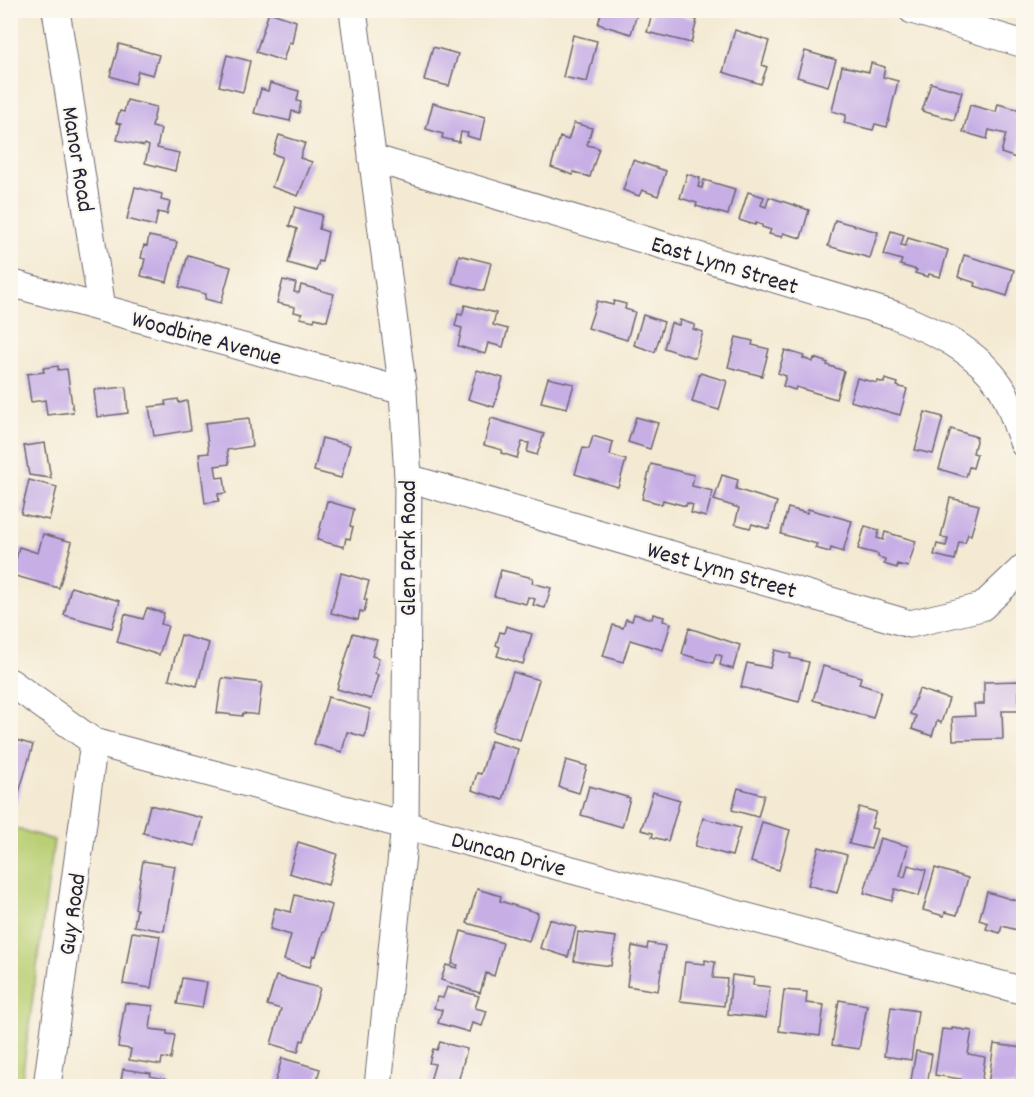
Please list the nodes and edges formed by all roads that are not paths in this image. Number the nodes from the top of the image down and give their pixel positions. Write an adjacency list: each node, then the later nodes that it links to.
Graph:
1 (56, 10): 7 (street, Manor Road)
2 (353, 10): 5 (street, Glen Park Road)
3 (912, 10): 4 (street)
4 (1023, 44)
5 (372, 158): 8 (street, Glen Park Road); 9 (street, East Lynn Street)
6 (10, 283): 7 (street, Woodbine Avenue)
7 (102, 308): 8 (street, Woodbine Avenue)
8 (403, 391): 10 (street, Glen Park Road)
9 (1023, 444)
10 (408, 478): 11 (street, West Lynn Street); 14 (street, Glen Park Road)
11 (1023, 567)
12 (10, 682): 13 (street, Duncan Drive)
13 (94, 742): 14 (street, Duncan Drive); 16 (street, Guy Road)
14 (405, 825): 15 (street, Duncan Drive); 17 (street, Glen Park Road)
15 (1023, 991)
16 (47, 1086)
17 (378, 1086)

